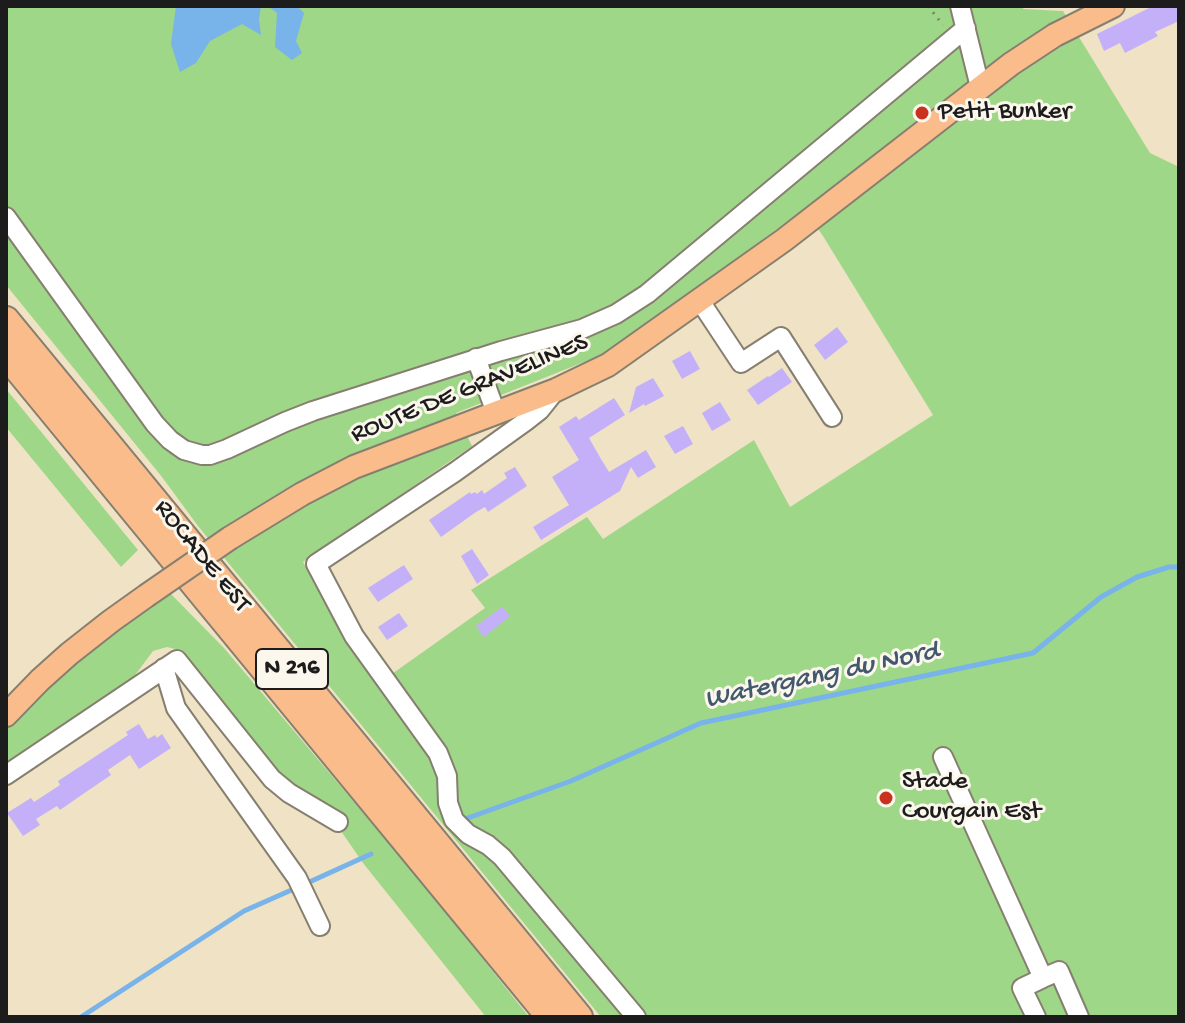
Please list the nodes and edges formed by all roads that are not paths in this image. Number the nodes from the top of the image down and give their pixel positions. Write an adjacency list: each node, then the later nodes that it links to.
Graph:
1 (960, 6): 3 (street)
2 (1113, 6): 4 (main road, ROUTE DE GRAVELINES)
3 (960, 33): 4 (street); 9 (street)
4 (980, 87): 6 (main road, ROUTE DE GRAVELINES)
5 (6, 217): 9 (street)
6 (700, 301): 10 (main road, ROUTE DE GRAVELINES); 12 (street)
7 (6, 320): 21 (highway, ROCADE EST / N 216)
8 (6, 355): 20 (highway, ROCADE EST / N 216)
9 (476, 358): 11 (street)
10 (556, 390): 11 (main road, ROUTE DE GRAVELINES); 22 (street)
11 (496, 413): 14 (main road, ROUTE DE GRAVELINES, bridge)
12 (832, 417)
13 (164, 668): 16 (street); 17 (street); 18 (street)
14 (6, 715)
15 (943, 757): 19 (street)
16 (6, 775)
17 (338, 822)
18 (320, 926)
19 (1043, 978): 23 (street); 24 (street)
20 (550, 1017)
21 (579, 1017)
22 (636, 1017)
23 (1036, 1017)
24 (1079, 1017)

